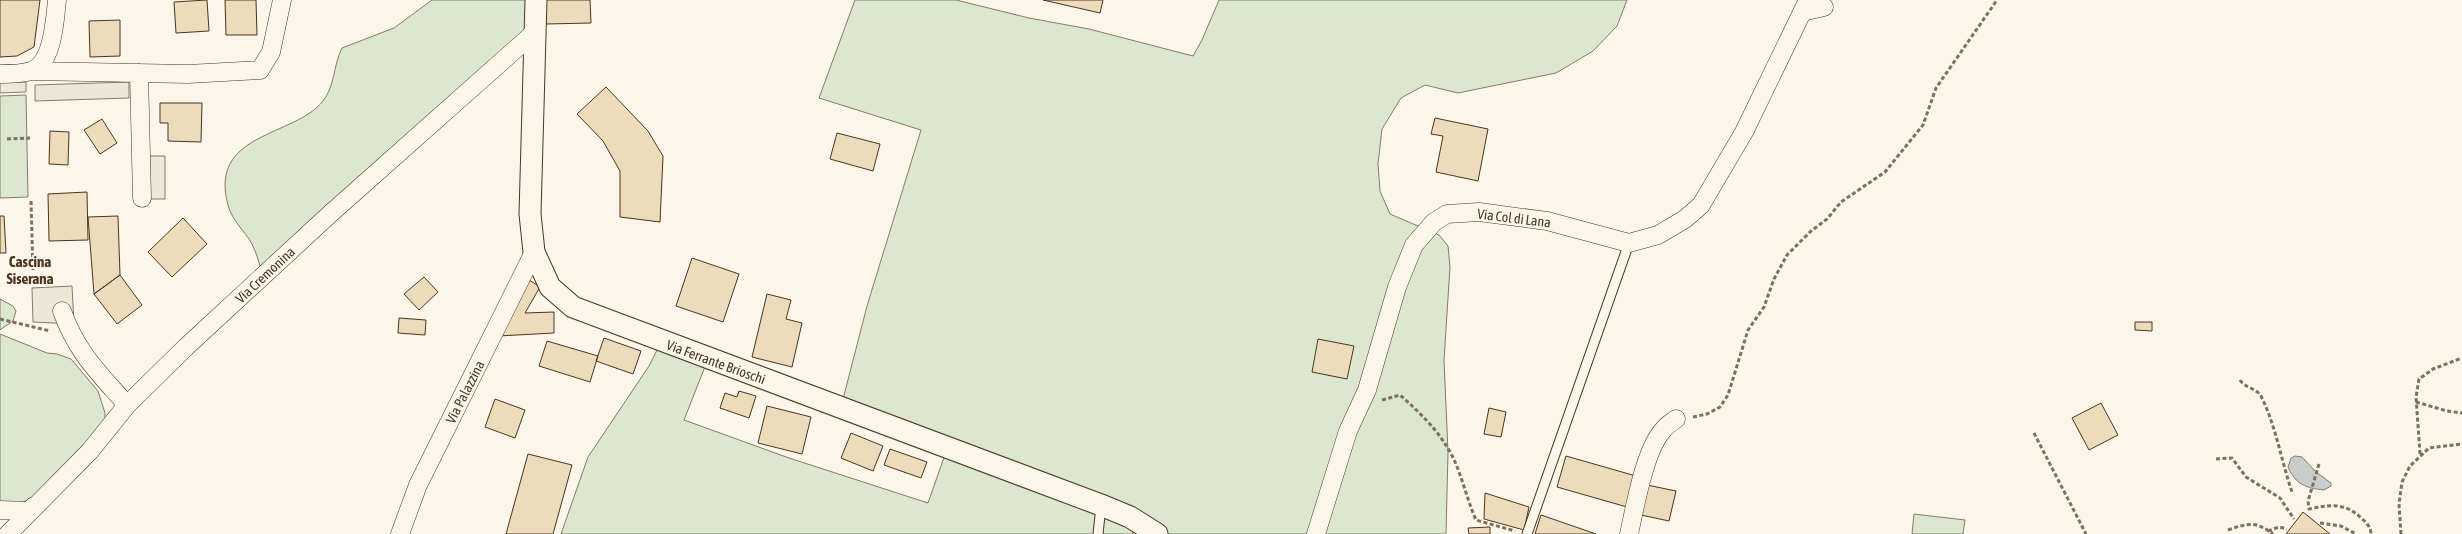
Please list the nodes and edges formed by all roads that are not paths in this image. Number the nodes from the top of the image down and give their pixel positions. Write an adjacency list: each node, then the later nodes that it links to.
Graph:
1 (57, 0): 6 (street)
2 (282, 0): 7 (street)
3 (536, 0): 5 (street, Via Ferrante Brioschi)
4 (1811, 6): 10 (street)
5 (536, 30): 11 (street, Via Ferrante Brioschi); 13 (street, Via Cremonina)
6 (33, 71): 7 (street); 8 (street)
7 (139, 73): 9 (street)
8 (0, 74)
9 (142, 198)
10 (1629, 243): 22 (street, Via Col di Lana); 23 (lane)
11 (534, 252): 15 (street, Via Ferrante Brioschi); 19 (street, Via Palazzina)
12 (62, 311): 13 (street)
13 (127, 404): 16 (street, Via Cremonina)
14 (1676, 420): 24 (street)
15 (1101, 505): 20 (lane); 21 (street, Via Ferrante Brioschi)
16 (34, 506): 17 (street); 18 (street, Via Cremonina)
17 (0, 510)
18 (8, 534)
19 (400, 534)
20 (1098, 534)
21 (1157, 534)
22 (1316, 534)
23 (1527, 534)
24 (1629, 534)

